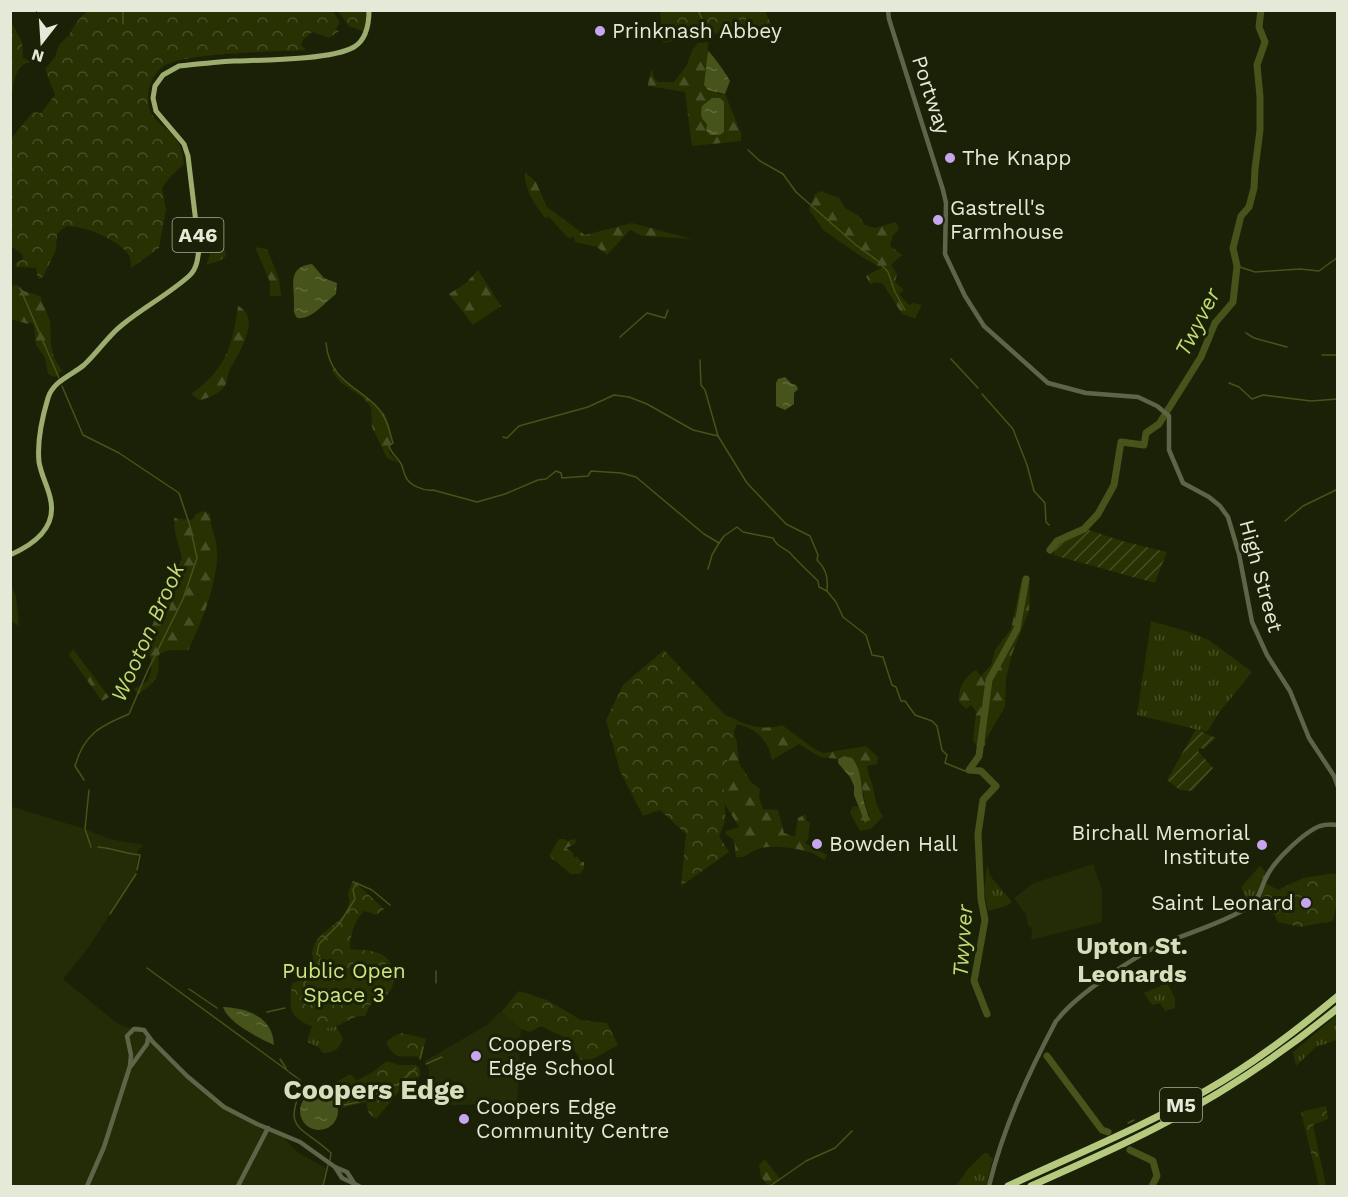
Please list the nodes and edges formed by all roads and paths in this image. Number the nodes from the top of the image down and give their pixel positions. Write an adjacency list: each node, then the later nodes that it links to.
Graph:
1 (369, 10): 4 (main road, A46)
2 (888, 10): 3 (street, Portway)
3 (1167, 414): 5 (street, High Street)
4 (10, 555)
5 (1338, 788)
6 (1338, 825): 18 (street)
7 (1338, 996): 19 (highway, M5)
8 (1338, 1008): 20 (highway, M5)
9 (148, 1036): 10 (street); 11 (street); 12 (street)
10 (129, 1047): 11 (street); 13 (street)
11 (144, 1048): 12 (street); 13 (street)
12 (159, 1049): 14 (street)
13 (128, 1071): 15 (street)
14 (268, 1128): 16 (street); 17 (street)
15 (87, 1186)
16 (238, 1186)
17 (359, 1186)
18 (989, 1186)
19 (1008, 1186)
20 (1031, 1186)

